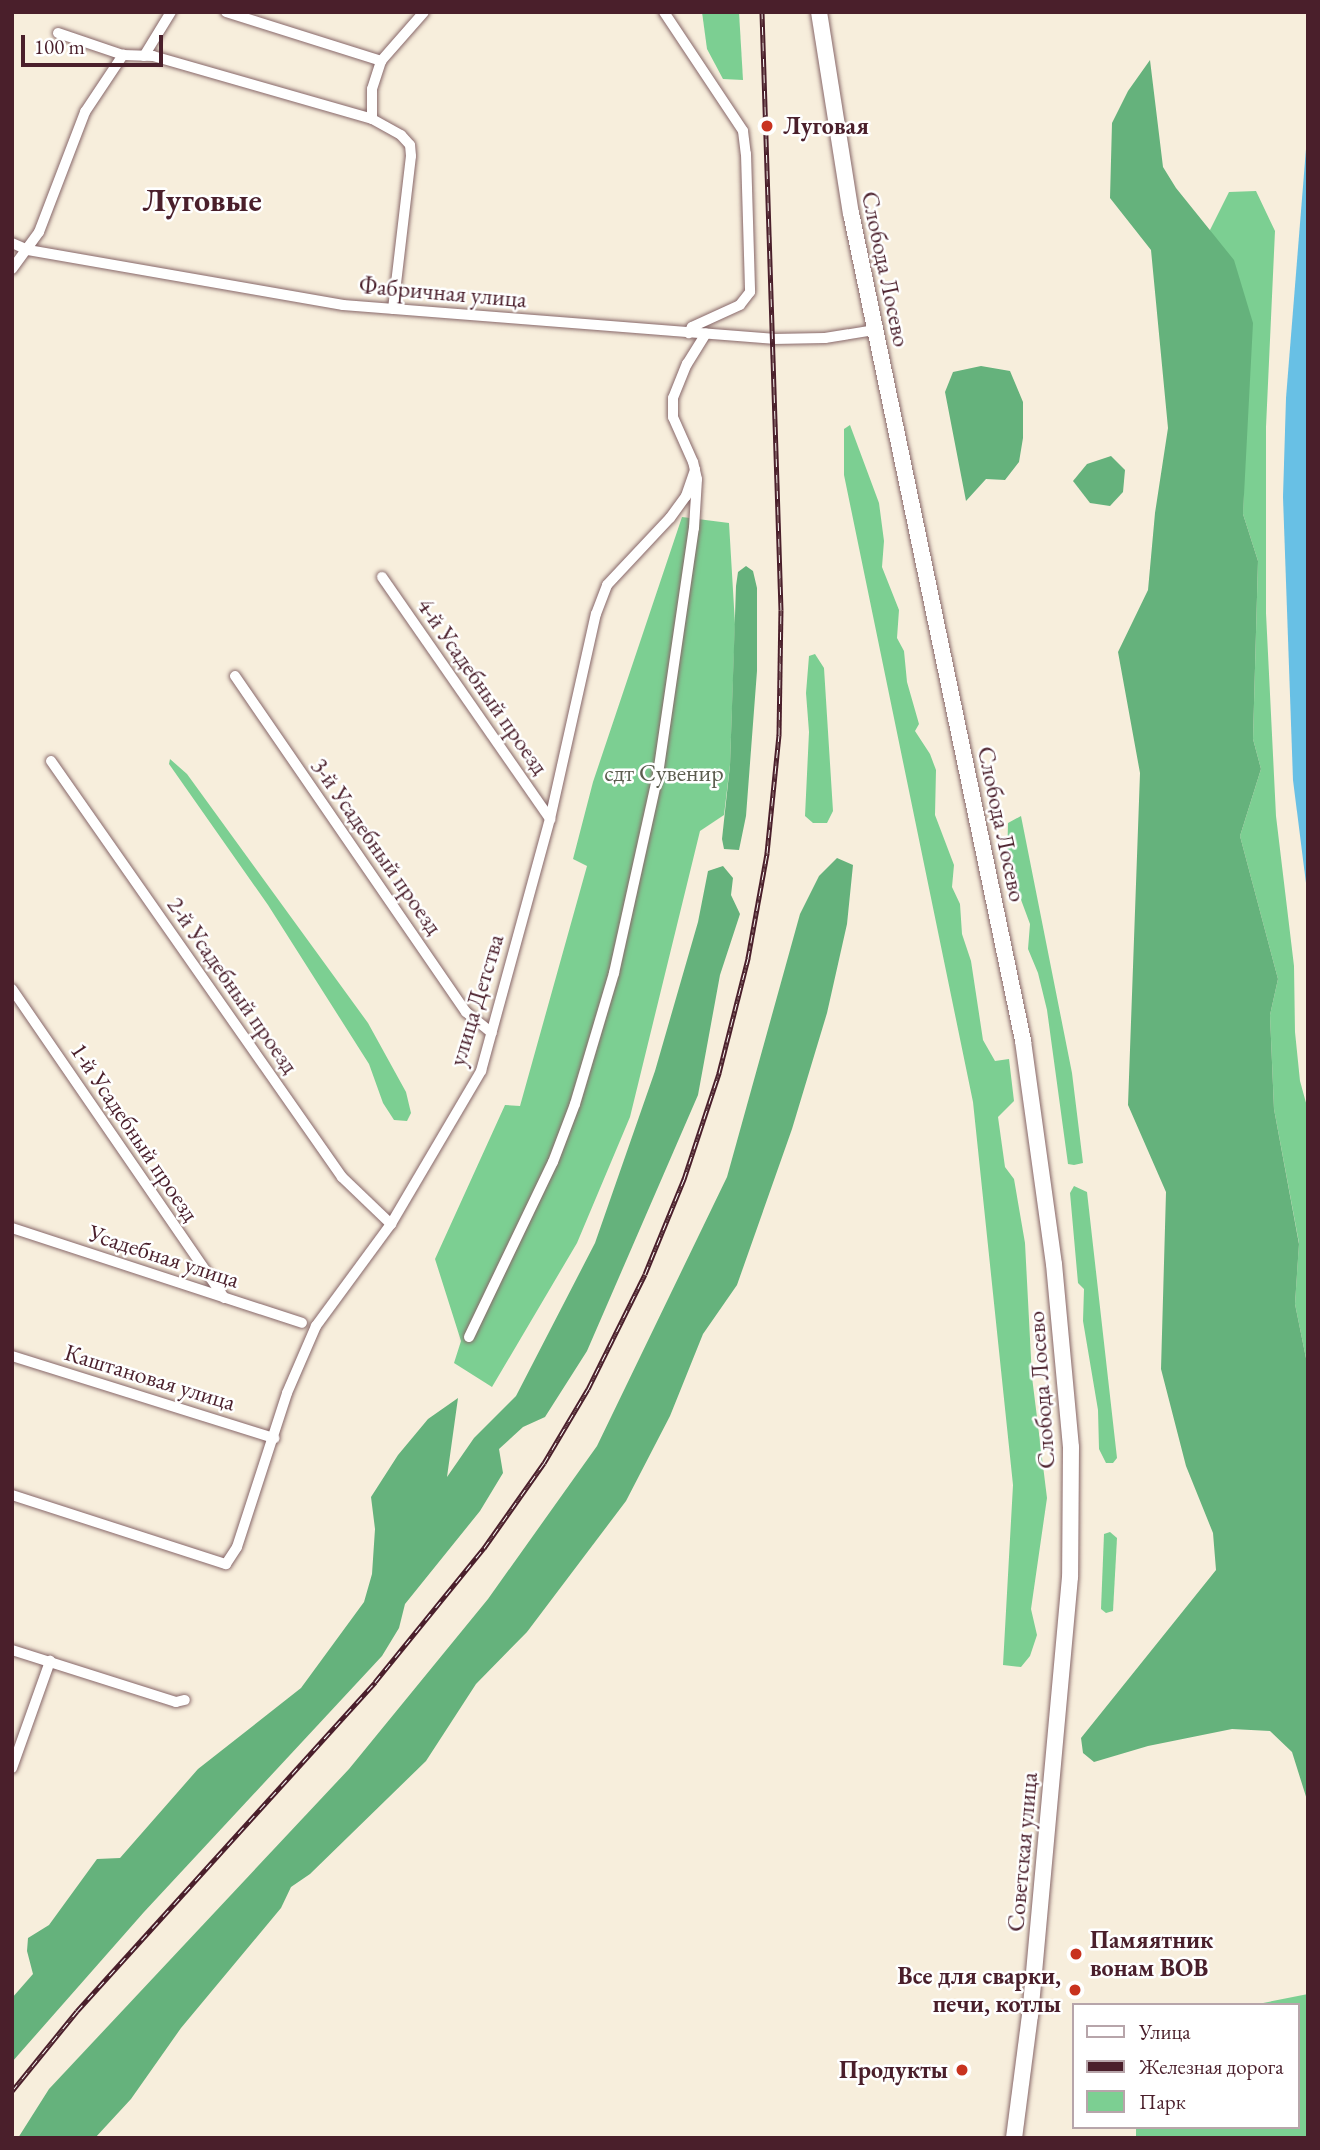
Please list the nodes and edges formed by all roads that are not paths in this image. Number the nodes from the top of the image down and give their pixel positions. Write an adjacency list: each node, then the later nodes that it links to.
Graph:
1 (171, 12): 8 (street)
2 (226, 12): 9 (street)
3 (424, 12): 9 (street)
4 (664, 12): 16 (street)
5 (819, 12): 15 (main road, Слобода Лосево)
6 (58, 33): 7 (street)
7 (123, 55): 8 (street); 12 (street)
8 (144, 55): 10 (street)
9 (381, 61): 10 (street)
10 (372, 119): 14 (street)
11 (12, 243): 12 (street, Фабричная улица)
12 (28, 250): 13 (street); 14 (street, Фабричная улица)
13 (12, 269)
14 (393, 309): 16 (street, Фабричная улица)
15 (875, 331): 17 (street, Фабричная улица); 34 (main road, Слобода Лосево)
16 (689, 333): 17 (street, Фабричная улица)
17 (706, 333): 18 (street)
18 (695, 470): 22 (street, улица Детства); 29 (street)
19 (382, 577): 22 (street, 4-й Усадебный проезд)
20 (235, 676): 24 (street, 3-й Усадебный проезд)
21 (51, 761): 25 (street, 2-й Усадебный проезд)
22 (550, 818): 24 (street, улица Детства)
23 (12, 989): 27 (street, 1-й Усадебный проезд)
24 (492, 1033): 25 (street, улица Детства)
25 (391, 1224): 31 (street, улица Детства)
26 (12, 1228): 27 (street, Усадебная улица)
27 (224, 1298): 28 (street, Усадебная улица)
28 (302, 1323)
29 (469, 1337)
30 (12, 1356): 31 (street, Каштановая улица)
31 (274, 1438): 32 (street, улица Детства)
32 (12, 1495)
33 (12, 1650): 35 (street)
34 (1063, 1653): 38 (main road, Советская улица)
35 (50, 1661): 36 (street); 37 (street)
36 (185, 1700)
37 (12, 1768)
38 (1014, 2138)

